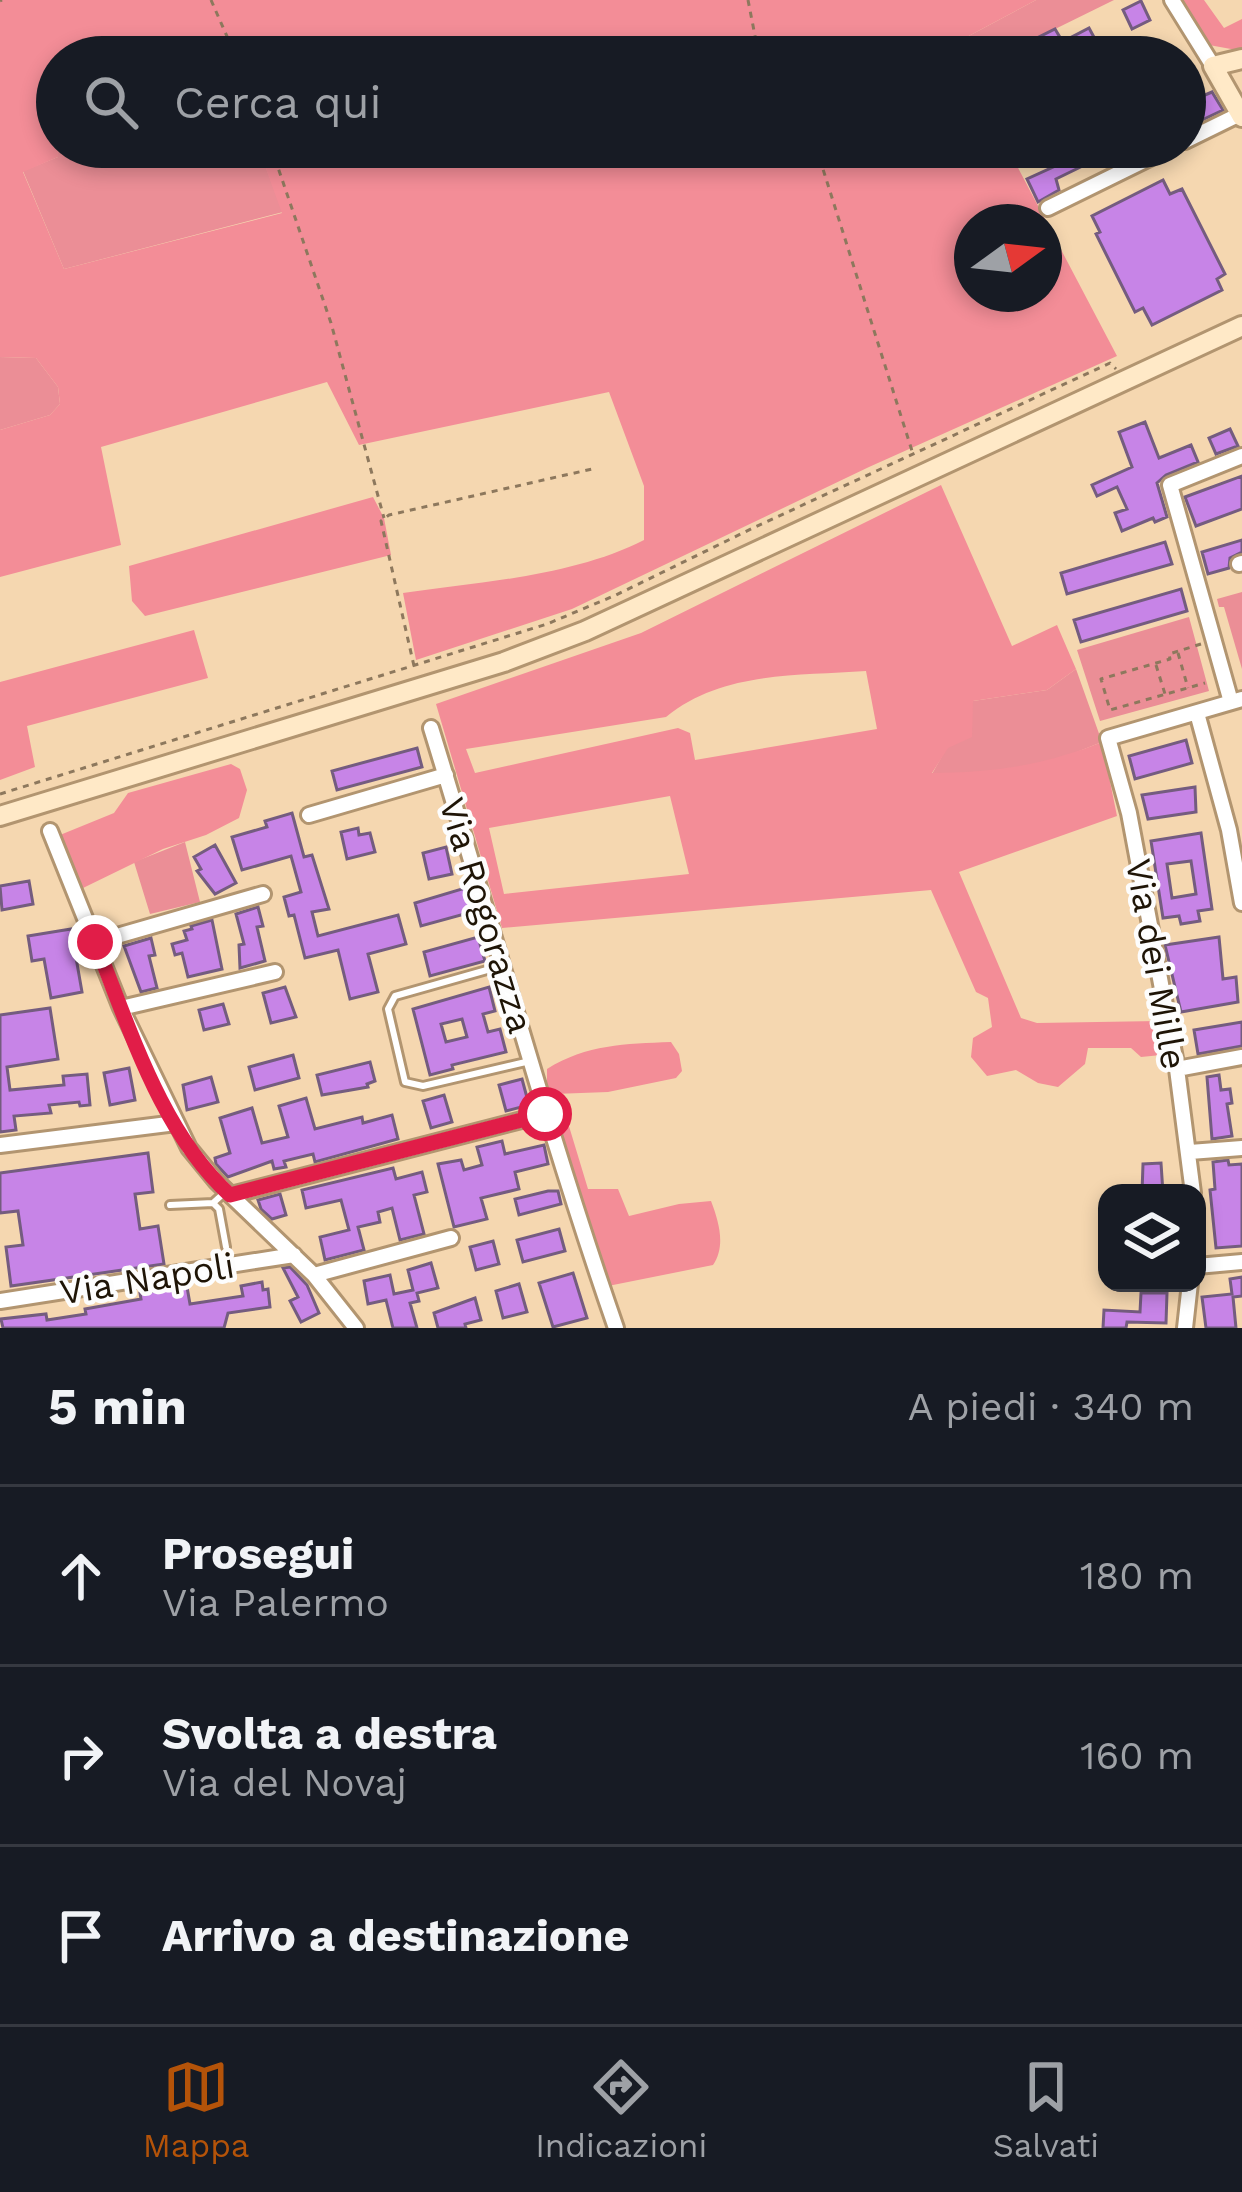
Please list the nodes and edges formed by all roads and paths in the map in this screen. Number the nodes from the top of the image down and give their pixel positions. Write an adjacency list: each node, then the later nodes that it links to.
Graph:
1 (212, 0): 4 (path)
2 (748, 0): 5 (path)
3 (1172, 0): 6 (street)
4 (227, 36)
5 (756, 36)
6 (1194, 36)
7 (1206, 55): 9 (street)
8 (1242, 59): 9 (street)
9 (1213, 66): 10 (street)
10 (1235, 86): 11 (street)
11 (1241, 115): 12 (street)
12 (1206, 131)
13 (278, 168): 22 (path)
14 (823, 168): 19 (path)
15 (1129, 168): 16 (street)
16 (1056, 204)
17 (1240, 326): 18 (street)
18 (1126, 379): 19 (path); 36 (street)
19 (913, 454): 26 (path)
20 (1242, 456): 23 (street)
21 (592, 469): 22 (path)
22 (385, 518): 26 (path)
23 (1214, 640): 24 (path); 30 (street)
24 (1178, 651): 25 (path); 28 (path)
25 (1155, 664): 29 (path); 29 (path)
26 (414, 668): 34 (path)
27 (1205, 683): 28 (path)
28 (1188, 688): 29 (path)
29 (1165, 694)
30 (1237, 700): 31 (street)
31 (1197, 713): 39 (street); 46 (street, Via dei Mille)
32 (431, 728): 33 (street, Via Rogorazza)
33 (446, 776): 35 (street, Via Rogorazza); 41 (street, Via Rogorazza)
34 (0, 794)
35 (309, 814)
36 (0, 816)
37 (50, 831): 40 (street)
38 (263, 895): 40 (street)
39 (1242, 903)
40 (95, 942): 43 (street)
41 (504, 965): 45 (street, Via Rogorazza); 45 (lane)
42 (275, 972): 43 (street)
43 (121, 1007): 48 (street)
44 (1242, 1057): 46 (street)
45 (530, 1060): 47 (street, Via Rogorazza)
46 (1177, 1069): 51 (street, Via dei Mille)
47 (545, 1114): 53 (street); 65 (street, Via Rogorazza)
48 (176, 1123): 49 (street); 53 (street)
49 (0, 1145)
50 (1242, 1148): 51 (street)
51 (1190, 1152): 52 (street, Via dei Mille)
52 (1192, 1184)
53 (228, 1193): 54 (lane); 58 (street)
54 (213, 1203): 55 (lane); 57 (lane)
55 (170, 1205)
56 (451, 1238): 61 (street)
57 (226, 1247)
58 (294, 1255): 61 (street); 63 (street, Via Napoli)
59 (1242, 1262): 60 (street)
60 (1206, 1265)
61 (314, 1275): 64 (street)
62 (1189, 1292): 66 (street)
63 (0, 1301)
64 (356, 1328)
65 (616, 1328)
66 (1185, 1328)

